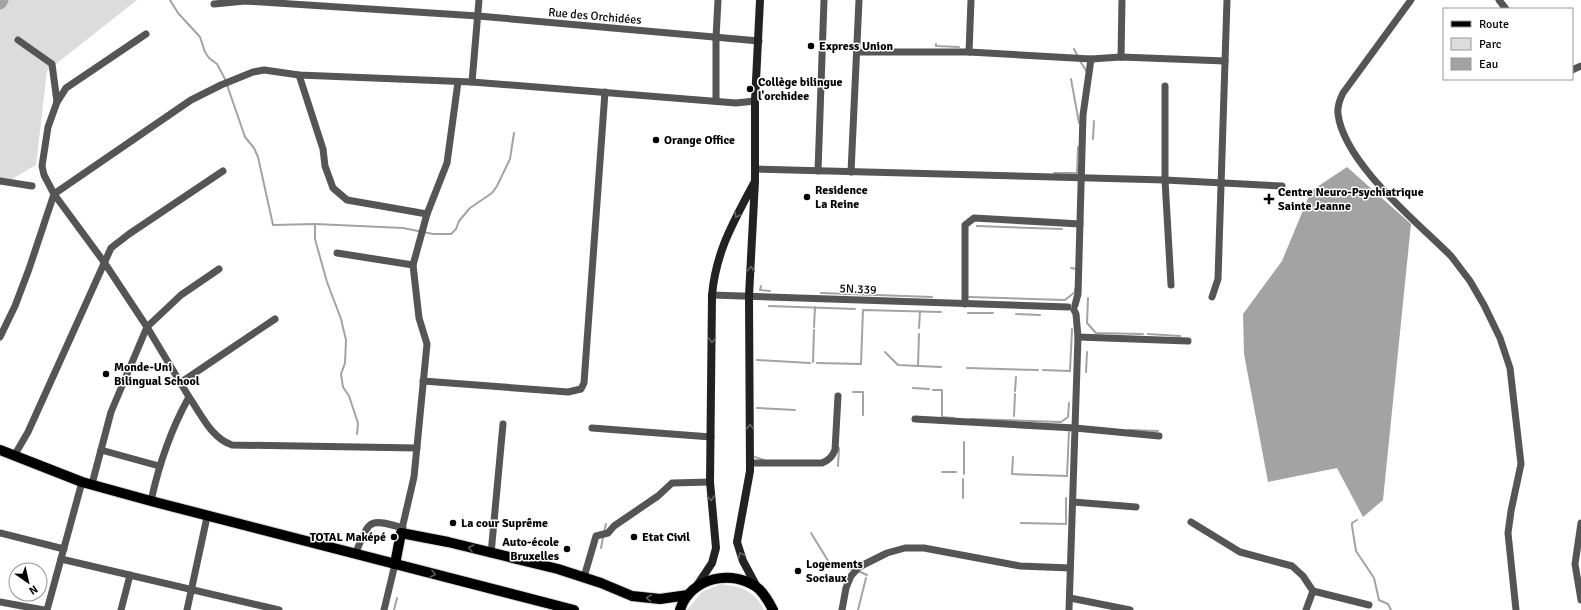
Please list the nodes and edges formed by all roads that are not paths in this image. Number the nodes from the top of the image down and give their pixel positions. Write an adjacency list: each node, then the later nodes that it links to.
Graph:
1 (479, 0): 13 (street)
2 (718, 0): 15 (street)
3 (760, 0): 17 (main road)
4 (824, 0): 33 (street)
5 (859, 0): 18 (street)
6 (971, 0): 19 (street)
7 (1122, 0): 20 (street)
8 (1227, 0): 22 (street)
9 (1411, 0): 115 (street)
10 (1499, 0): 12 (street)
11 (214, 4): 13 (street, Rue des Orchidées)
12 (1505, 8)
13 (478, 16): 15 (street, Rue des Orchidées); 25 (street)
14 (146, 34): 30 (street)
15 (716, 38): 17 (street, Rue des Orchidées); 28 (street)
16 (18, 40): 30 (street)
17 (759, 40): 29 (main road)
18 (857, 52): 19 (street); 34 (street)
19 (970, 52): 21 (street)
20 (1121, 57): 21 (street); 22 (street)
21 (1091, 59): 35 (street)
22 (1225, 61): 39 (street)
23 (299, 75): 24 (street); 42 (street); 43 (street)
24 (458, 82): 25 (street); 43 (street)
25 (472, 82): 27 (street)
26 (1165, 86): 36 (street)
27 (605, 92): 28 (street); 60 (street)
28 (716, 101): 29 (street)
29 (755, 101): 31 (main road)
30 (57, 102): 42 (street)
31 (756, 169): 33 (street); 38 (main road)
32 (223, 171): 46 (street)
33 (818, 171): 34 (street)
34 (851, 172): 35 (street)
35 (1082, 179): 36 (street); 44 (street)
36 (1165, 180): 39 (street); 49 (street)
37 (0, 181): 40 (street)
38 (755, 181): 50 (main road, one-way to 50); 51 (main road, one-way to 38)
39 (1220, 183): 41 (street); 52 (street)
40 (32, 186)
41 (1282, 186)
42 (54, 194): 46 (street); 58 (street)
43 (427, 214): 47 (street)
44 (1080, 224): 53 (street); 54 (street)
45 (337, 253): 47 (street)
46 (104, 262): 56 (street); 73 (street)
47 (413, 265): 60 (street)
48 (219, 269): 56 (street)
49 (1171, 285)
50 (712, 295): 51 (street, 5N.339); 69 (main road, one-way to 69)
51 (750, 296): 53 (street, 5N.339); 74 (main road, one-way to 51)
52 (1212, 297)
53 (965, 304): 54 (street, 5N.339)
54 (1072, 307): 57 (street)
55 (275, 319): 61 (street)
56 (147, 327): 61 (street); 72 (street)
57 (1078, 336): 59 (street); 67 (street)
58 (0, 337)
59 (1188, 341)
60 (423, 380): 70 (street)
61 (180, 383): 63 (street)
62 (838, 396): 74 (street)
63 (189, 397): 70 (street); 75 (street)
64 (915, 419): 67 (street)
65 (503, 424): 88 (street)
66 (592, 428): 69 (street)
67 (1075, 428): 68 (street); 79 (street)
68 (1159, 436)
69 (711, 437): 76 (main road)
70 (417, 448): 84 (street)
71 (0, 450): 73 (main road)
72 (100, 450): 75 (street); 77 (street)
73 (14, 456): 77 (main road)
74 (750, 463): 95 (main road, one-way to 74)
75 (159, 466): 78 (street)
76 (710, 482): 93 (street); 97 (main road, one-way to 97)
77 (87, 483): 78 (main road); 86 (street)
78 (151, 501): 81 (main road)
79 (1073, 502): 80 (street); 91 (street)
80 (1136, 507)
81 (207, 517): 87 (main road); 94 (street)
82 (1191, 522): 96 (street)
83 (1581, 523): 99 (street)
84 (402, 531): 87 (street); 88 (main road, one-way to 84); 90 (main road)
85 (0, 533): 86 (street)
86 (64, 549): 89 (street)
87 (355, 554): 90 (main road)
88 (491, 554): 93 (main road)
89 (61, 558): 92 (street); 103 (street)
90 (395, 564): 107 (street); 108 (main road, one-way to 108)
91 (1070, 568): 98 (street); 111 (street)
92 (130, 575): 94 (street); 104 (street)
93 (584, 577): 97 (main road, one-way to 93)
94 (192, 589): 102 (street); 105 (street)
95 (759, 589): 97 (main road); 110 (main road)
96 (1313, 591): 101 (street); 114 (street)
97 (691, 592): 109 (main road)
98 (1070, 598): 112 (street); 113 (street)
99 (1581, 600)
100 (0, 602): 103 (street)
101 (1369, 605)
102 (256, 607): 106 (street)
103 (45, 610)
104 (121, 610)
105 (187, 610)
106 (279, 610)
107 (384, 610)
108 (574, 610)
109 (680, 610)
110 (772, 610)
111 (842, 610)
112 (1069, 610)
113 (1130, 610)
114 (1306, 610)
115 (1516, 610)

